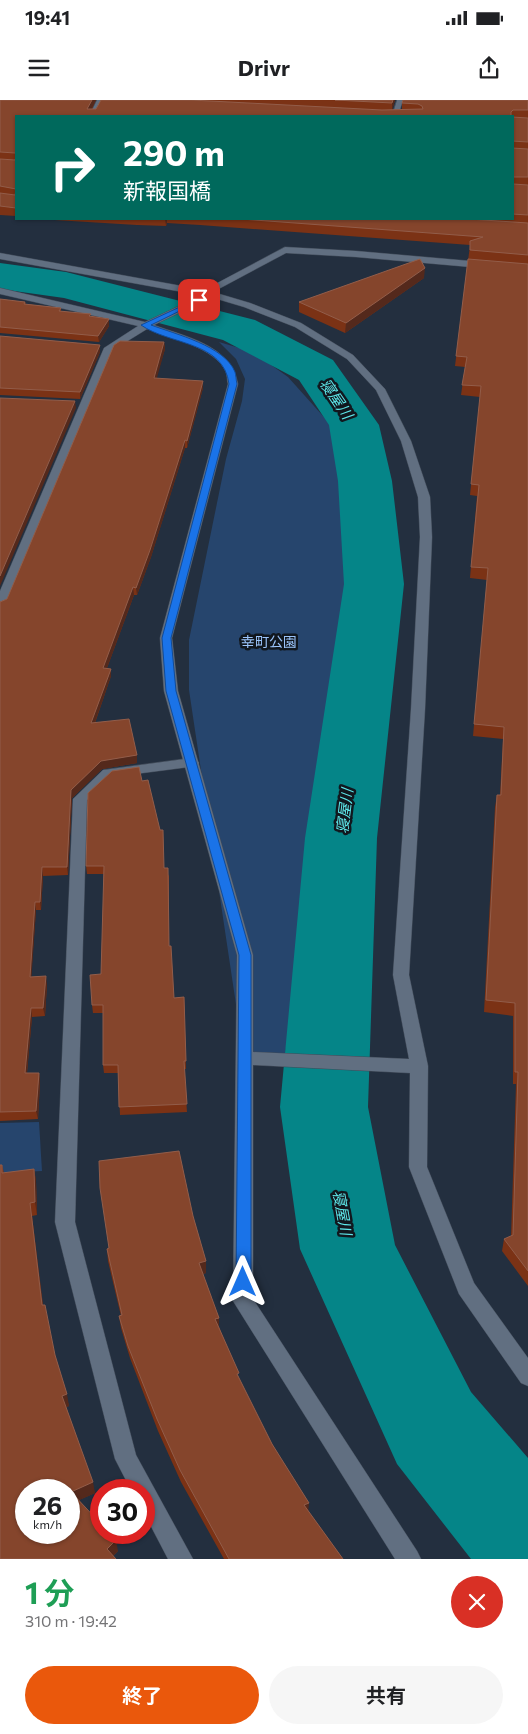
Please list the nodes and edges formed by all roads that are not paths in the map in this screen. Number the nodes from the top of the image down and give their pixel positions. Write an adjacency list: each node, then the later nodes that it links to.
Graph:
1 (100, 100): 4 (street)
2 (400, 100): 6 (street)
3 (385, 114): 5 (street)
4 (92, 115)
5 (391, 115)
6 (397, 115)
7 (0, 256): 10 (street)
8 (528, 269): 10 (street)
9 (0, 291): 11 (street)
10 (202, 297): 11 (street); 15 (street)
11 (150, 323): 12 (street); 13 (street)
12 (0, 606)
13 (192, 763): 14 (street); 17 (street)
14 (244, 1058): 15 (street); 20 (street)
15 (419, 1066): 16 (street)
16 (528, 1376)
17 (138, 1479)
18 (155, 1511): 19 (street)
19 (181, 1559)
20 (409, 1559)

